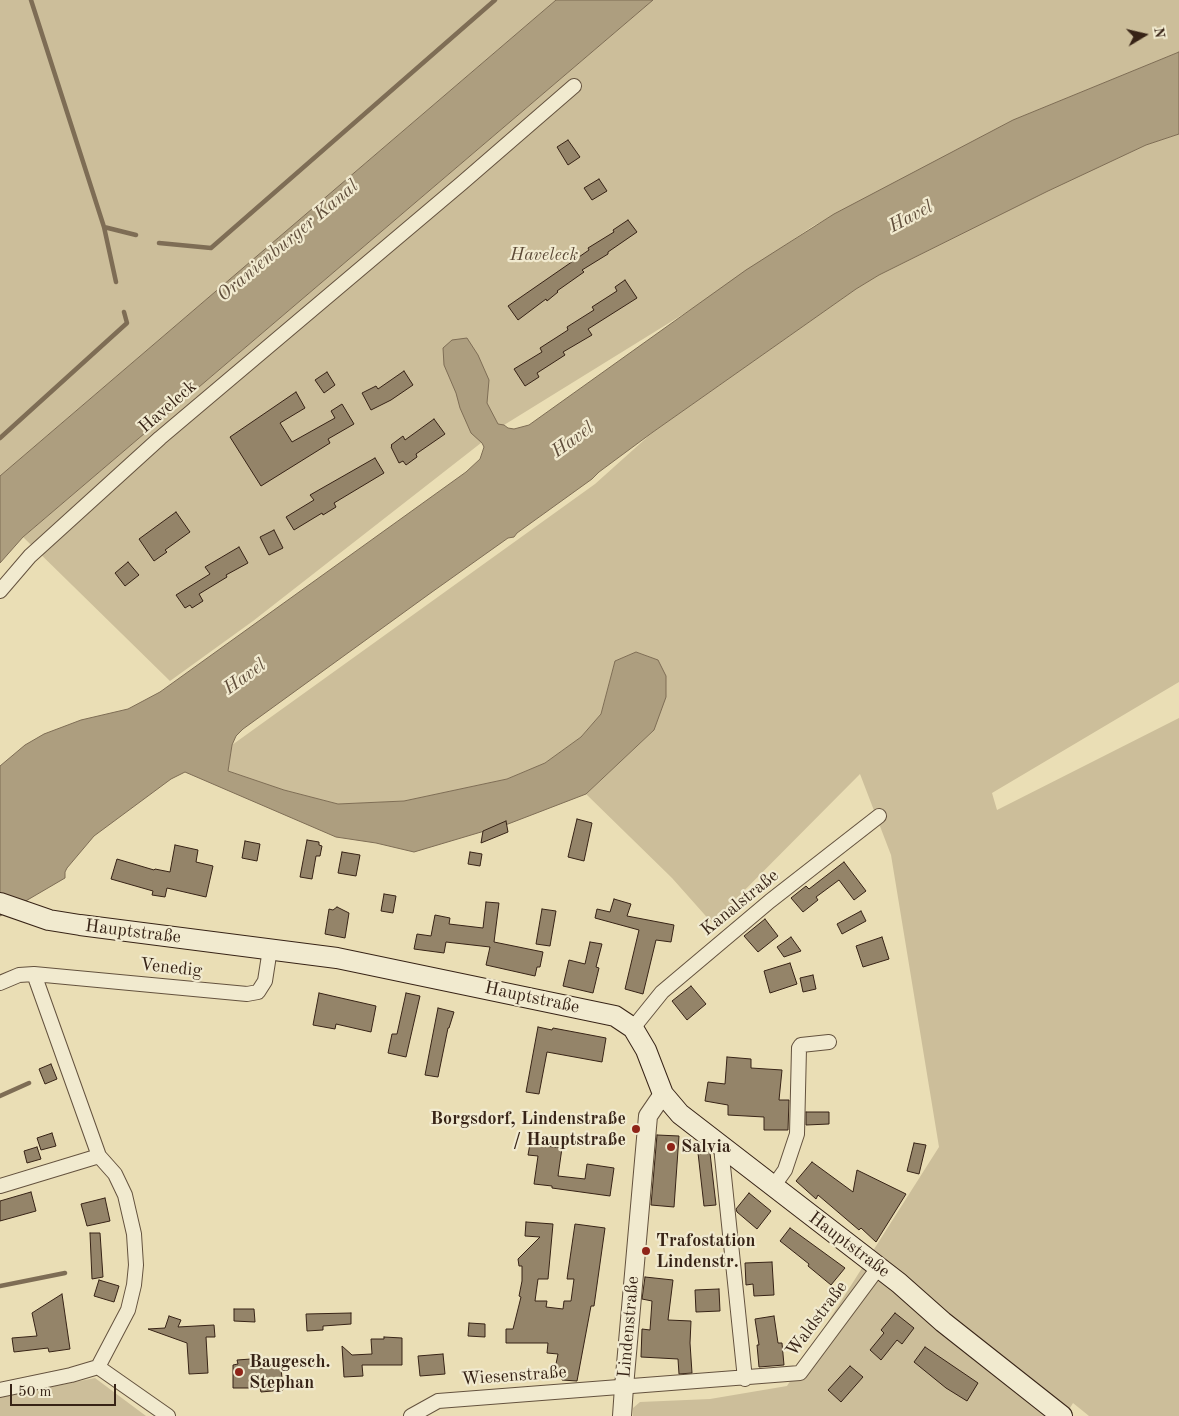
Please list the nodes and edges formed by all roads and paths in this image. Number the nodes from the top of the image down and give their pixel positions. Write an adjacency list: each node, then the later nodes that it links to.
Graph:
1 (574, 86): 2 (street, Haveleck)
2 (0, 591)
3 (879, 816): 8 (street, Kanalstraße)
4 (0, 903): 5 (main road, Hauptstraße)
5 (270, 948): 6 (street, Venedig); 8 (main road, Hauptstraße)
6 (34, 974): 7 (street, Venedig); 12 (street)
7 (0, 984)
8 (634, 1028): 10 (main road, Hauptstraße)
9 (829, 1042): 14 (street)
10 (663, 1094): 11 (main road, Hauptstraße); 18 (street, Lindenstraße)
11 (721, 1147): 14 (main road, Hauptstraße); 17 (street)
12 (99, 1156): 13 (street); 16 (street)
13 (0, 1186)
14 (773, 1187): 15 (main road, Hauptstraße)
15 (878, 1268): 17 (street, Waldstraße); 23 (main road, Hauptstraße)
16 (98, 1367): 19 (street); 20 (street)
17 (745, 1379): 18 (street, Waldstraße)
18 (624, 1387): 21 (street, Wiesenstraße); 22 (street, Lindenstraße)
19 (0, 1390)
20 (168, 1416)
21 (411, 1416)
22 (622, 1416)
23 (1062, 1416)

